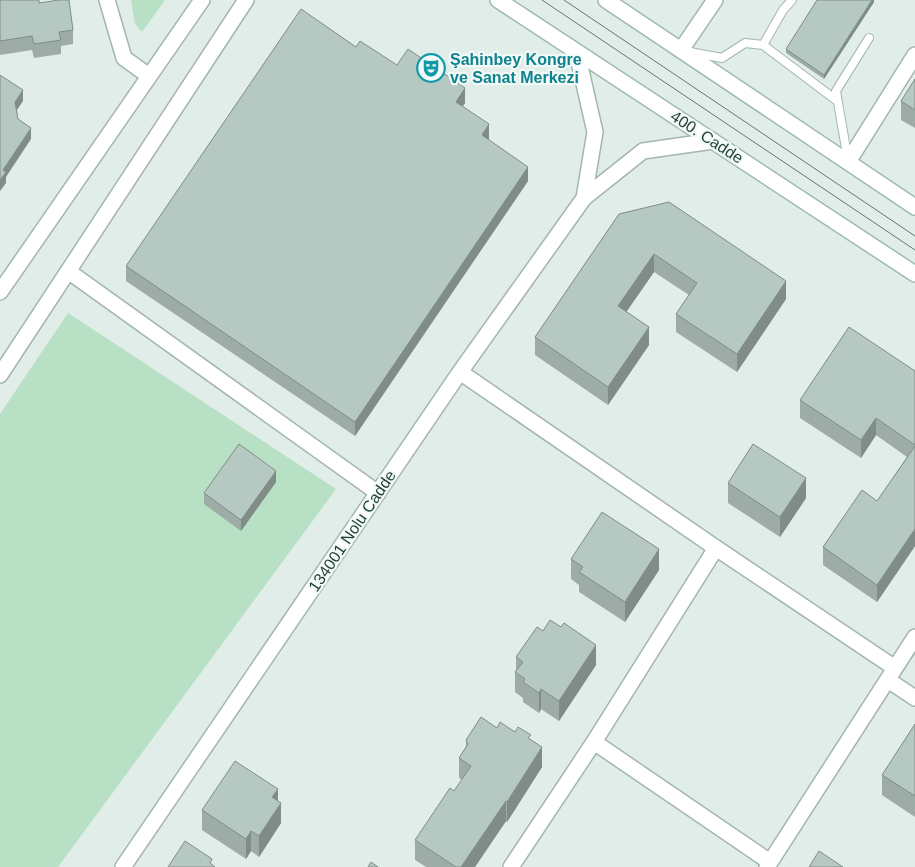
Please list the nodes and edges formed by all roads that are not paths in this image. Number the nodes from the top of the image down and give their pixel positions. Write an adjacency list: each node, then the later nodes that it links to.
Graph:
1 (107, 0): 13 (street)
2 (202, 0): 13 (street)
3 (246, 0): 19 (street)
4 (498, 0): 11 (street, 400. Cadde)
5 (606, 0): 10 (street)
6 (715, 0): 10 (street)
7 (792, 0): 9 (lane)
8 (869, 38): 14 (lane)
9 (762, 45): 10 (lane); 14 (lane)
10 (681, 50): 16 (street)
11 (577, 52): 15 (street, 400. Cadde); 17 (street, 134001 Nolu Cadde)
12 (915, 55): 16 (street)
13 (149, 76): 21 (street)
14 (836, 100): 16 (lane)
15 (713, 141): 17 (street, 134001 Nolu Cadde); 20 (street, 400. Cadde)
16 (848, 162): 18 (street)
17 (584, 198): 22 (street, 134001 Nolu Cadde)
18 (915, 206)
19 (68, 271): 23 (street); 24 (street)
20 (915, 274)
21 (0, 292)
22 (460, 372): 24 (street, 134001 Nolu Cadde); 25 (street)
23 (0, 375)
24 (378, 493): 31 (street, 134001 Nolu Cadde)
25 (716, 548): 27 (street); 29 (street)
26 (915, 637): 27 (street)
27 (900, 666): 28 (street); 30 (street)
28 (915, 698)
29 (594, 742): 30 (street); 32 (street)
30 (769, 865)
31 (123, 867)
32 (511, 867)

